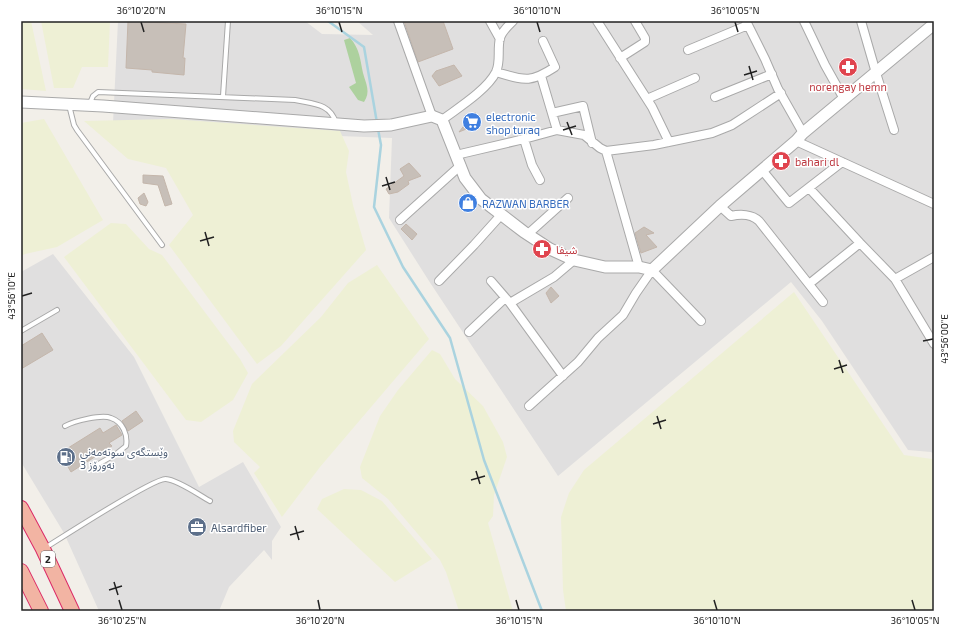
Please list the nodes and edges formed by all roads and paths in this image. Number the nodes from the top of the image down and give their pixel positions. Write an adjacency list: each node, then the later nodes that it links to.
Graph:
1 (228, 21): 21 (lane)
2 (398, 21): 29 (street)
3 (490, 21): 11 (street)
4 (513, 21): 11 (street)
5 (598, 21): 14 (street)
6 (635, 21): 14 (street)
7 (804, 21): 24 (street)
8 (861, 21): 16 (street)
9 (747, 23): 13 (street); 17 (street)
10 (934, 24): 16 (street)
11 (500, 39): 15 (street)
12 (543, 41): 18 (street)
13 (688, 50)
14 (620, 58): 23 (street)
15 (496, 72): 18 (street); 29 (street)
16 (876, 73): 24 (street); 32 (street)
17 (772, 74): 20 (street); 22 (street)
18 (541, 76): 28 (street)
19 (695, 78): 23 (street)
20 (781, 93): 33 (street); 36 (street)
21 (223, 96): 27 (lane); 30 (lane)
22 (715, 98)
23 (647, 99): 36 (street)
24 (844, 99): 33 (street)
25 (21, 102): 26 (street)
26 (69, 104): 27 (street); 51 (lane)
27 (89, 106): 30 (street)
28 (552, 113): 31 (street); 35 (street)
29 (437, 118): 30 (street); 38 (street)
30 (336, 123)
31 (557, 130): 34 (street); 35 (street)
32 (894, 130)
33 (799, 137): 39 (street); 41 (street)
34 (524, 139): 38 (street); 42 (street)
35 (592, 142): 37 (street)
36 (669, 142): 37 (street)
37 (606, 151): 54 (street)
38 (456, 155): 40 (street)
39 (842, 162): 43 (street); 45 (street)
40 (461, 165): 47 (street); 48 (street)
41 (762, 170): 43 (street); 46 (street)
42 (540, 180)
43 (809, 188): 50 (street)
44 (568, 198): 49 (street)
45 (934, 204)
46 (720, 206): 55 (street); 59 (street)
47 (501, 215): 49 (street); 57 (street)
48 (400, 220)
49 (528, 234): 53 (street)
50 (860, 244): 56 (street); 59 (street)
51 (162, 246)
52 (934, 257): 56 (street)
53 (574, 260): 54 (street); 60 (street)
54 (639, 267): 55 (street)
55 (652, 270): 63 (street); 67 (street)
56 (895, 279): 66 (street)
57 (438, 281)
58 (491, 281): 60 (street)
59 (809, 284): 61 (street)
60 (508, 300): 65 (street); 67 (street)
61 (823, 302)
62 (57, 310): 64 (lane)
63 (702, 321)
64 (21, 330)
65 (469, 332)
66 (934, 344)
67 (563, 376): 68 (street)
68 (529, 406)
69 (65, 426): 70 (lane)
70 (95, 466)
71 (210, 501): 73 (lane)
72 (21, 508): 73 (highway, 2)
73 (43, 549): 76 (highway, 2)
74 (21, 571): 75 (highway)
75 (39, 610)
76 (72, 611)

